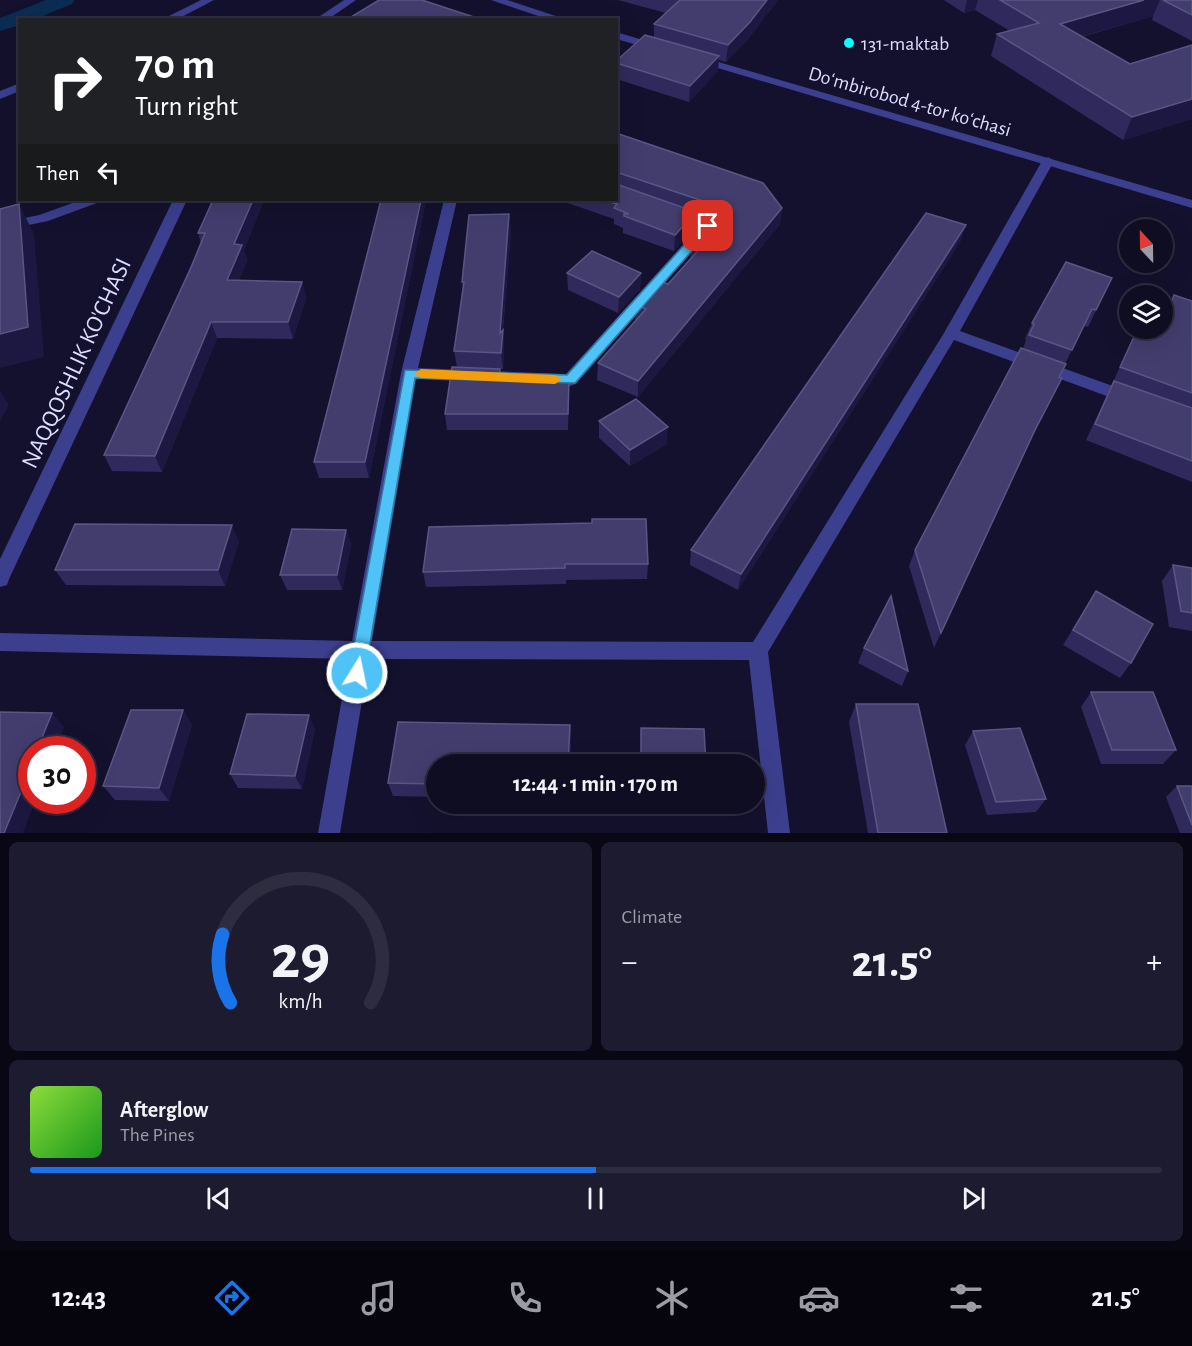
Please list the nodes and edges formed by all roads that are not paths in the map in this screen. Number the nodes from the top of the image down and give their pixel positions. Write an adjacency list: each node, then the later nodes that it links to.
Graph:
1 (209, 0): 4 (street)
2 (351, 0): 5 (street)
3 (496, 0): 6 (street)
4 (170, 18)
5 (322, 18)
6 (555, 18)
7 (618, 36): 10 (street, Doʻmbirobod 4-tor koʻchasi)
8 (18, 87): 9 (street)
9 (0, 95)
10 (1048, 161): 14 (street, Doʻmbirobod 4-tor koʻchasi); 17 (street)
11 (90, 201): 16 (street)
12 (180, 201): 20 (street, NAQQOSHLIK KO'CHASI)
13 (450, 201): 18 (street)
14 (1192, 204)
15 (657, 208): 18 (street)
16 (0, 226)
17 (951, 333): 19 (street); 23 (street)
18 (410, 373): 22 (street)
19 (1148, 405)
20 (0, 579)
21 (0, 642): 22 (street)
22 (361, 650): 23 (street); 24 (street)
23 (758, 651): 25 (street)
24 (329, 833)
25 (779, 833)

